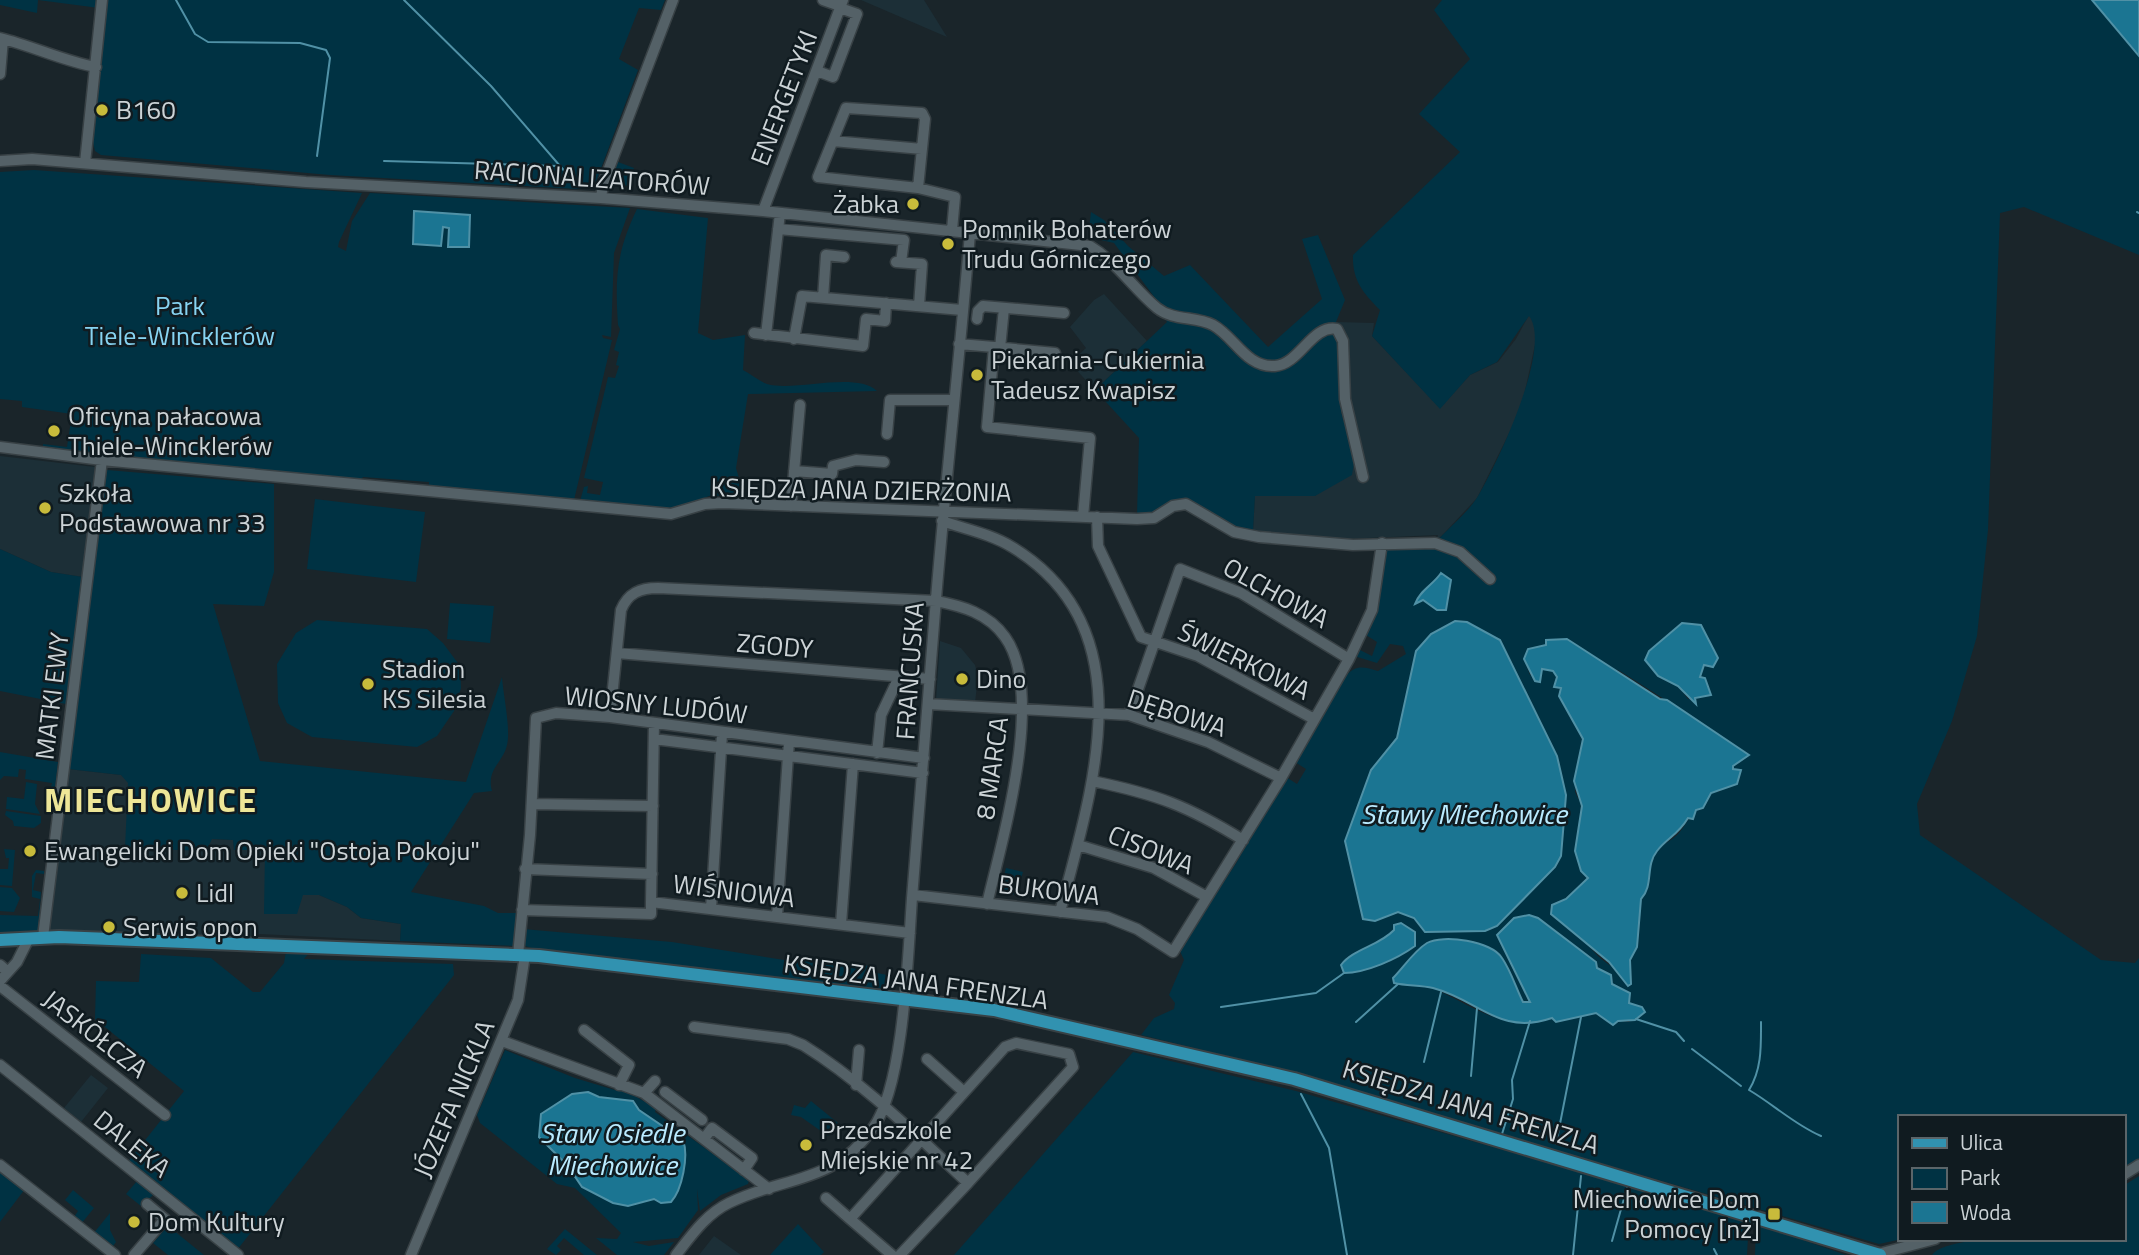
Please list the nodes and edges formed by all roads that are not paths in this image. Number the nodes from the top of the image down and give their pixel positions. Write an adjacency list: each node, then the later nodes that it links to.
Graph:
1 (102, 0): 6 (street)
2 (673, 0): 14 (street)
3 (823, 0): 4 (street)
4 (841, 5): 7 (street, ENERGETYKI); 7 (street)
5 (2, 38): 6 (street); 8 (street)
6 (96, 67): 12 (street)
7 (817, 71): 15 (street, ENERGETYKI)
8 (0, 74)
9 (833, 141): 10 (street); 10 (street); 13 (street)
10 (922, 149): 13 (street)
11 (0, 160): 12 (street, RACJONALIZATORÓW)
12 (85, 163): 14 (street, RACJONALIZATORÓW)
13 (918, 188): 18 (street)
14 (601, 198): 15 (street, RACJONALIZATORÓW)
15 (763, 211): 16 (street, RACJONALIZATORÓW)
16 (780, 213): 17 (street); 18 (street, RACJONALIZATORÓW)
17 (778, 229): 23 (street); 29 (street)
18 (952, 230): 19 (street, RACJONALIZATORÓW)
19 (970, 233): 25 (street, FRANCUSKA); 41 (street, RACJONALIZATORÓW)
20 (844, 257): 21 (street)
21 (823, 298): 22 (street); 30 (street)
22 (886, 303): 23 (street); 30 (street)
23 (919, 306): 25 (street)
24 (1004, 308): 26 (street); 27 (street); 32 (street)
25 (962, 310): 31 (street, FRANCUSKA)
26 (1064, 313)
27 (977, 319)
28 (754, 333): 29 (street)
29 (766, 335): 30 (street)
30 (794, 339)
31 (959, 344): 32 (street); 34 (street, FRANCUSKA)
32 (997, 347): 33 (street); 44 (street)
33 (1055, 354)
34 (953, 400): 36 (street); 43 (street, FRANCUSKA)
35 (800, 405): 40 (street)
36 (887, 434)
37 (0, 447): 38 (street, KSIĘDZA JANA DZIERŻONIA)
38 (102, 460): 42 (street, KSIĘDZA JANA DZIERŻONIA); 88 (street, MATKI EWY)
39 (884, 462): 40 (street)
40 (794, 471): 42 (street)
41 (1363, 477)
42 (791, 506): 43 (street, KSIĘDZA JANA DZIERŻONIA)
43 (942, 517): 44 (street, KSIĘDZA JANA DZIERŻONIA); 48 (street, FRANCUSKA); 56 (street)
44 (1083, 517): 45 (street, KSIĘDZA JANA DZIERŻONIA)
45 (1097, 517): 46 (street, KSIĘDZA JANA DZIERŻONIA); 49 (street)
46 (1382, 543): 47 (street, KSIĘDZA JANA DZIERŻONIA); 51 (street)
47 (1490, 579)
48 (936, 600): 50 (street, 8 MARCA); 53 (street, FRANCUSKA); 55 (street, 8 MARCA)
49 (1154, 640): 51 (street, OLCHOWA); 57 (street); 59 (street, ŚWIERKOWA)
50 (617, 653): 52 (street, ZGODY); 58 (street)
51 (1349, 659): 59 (street)
52 (899, 677): 53 (street, ZGODY); 65 (street)
53 (930, 679): 54 (street, FRANCUSKA)
54 (928, 704): 55 (street, DĘBOWA); 67 (street, FRANCUSKA)
55 (1022, 711): 56 (street, DĘBOWA); 81 (street, 8 MARCA)
56 (1100, 712): 57 (street, DĘBOWA); 71 (street)
57 (1129, 715): 70 (street, DĘBOWA)
58 (610, 717): 60 (street, WIOSNY LUDÓW); 72 (street, WIOSNY LUDÓW)
59 (1314, 719): 70 (street)
60 (654, 723): 61 (street, WIOSNY LUDÓW); 62 (street)
61 (722, 733): 63 (street, WIOSNY LUDÓW); 64 (street)
62 (654, 740): 64 (street, WIOSNY LUDÓW); 73 (street)
63 (789, 741): 65 (street, WIOSNY LUDÓW); 66 (street)
64 (721, 749): 66 (street, WIOSNY LUDÓW); 82 (street)
65 (877, 753): 67 (street, WIOSNY LUDÓW)
66 (788, 757): 68 (street, WIOSNY LUDÓW); 85 (street)
67 (924, 758): 69 (street, FRANCUSKA)
68 (853, 764): 69 (street, WIOSNY LUDÓW); 86 (street)
69 (923, 773): 78 (street, FRANCUSKA)
70 (1281, 778): 74 (street)
71 (1092, 781): 74 (street); 75 (street)
72 (533, 804): 73 (street); 76 (street, WIOSNY LUDÓW)
73 (653, 806): 77 (street)
74 (1243, 840): 79 (street)
75 (1078, 845): 79 (street, CISOWA); 84 (street)
76 (525, 870): 77 (street); 83 (street, WIOSNY LUDÓW)
77 (652, 874): 80 (street)
78 (912, 895): 81 (street, BUKOWA); 87 (street, FRANCUSKA)
79 (1207, 897): 84 (street, BUKOWA)
80 (651, 902): 82 (street, WIŚNIOWA); 83 (street, WIŚNIOWA)
81 (987, 904): 84 (street, BUKOWA)
82 (711, 909): 85 (street, WIŚNIOWA)
83 (522, 910): 91 (street, WIOSNY LUDÓW)
84 (1060, 912)
85 (776, 917): 86 (street, WIŚNIOWA)
86 (841, 924): 87 (street, WIŚNIOWA)
87 (910, 933): 94 (street, FRANCUSKA)
88 (43, 937): 89 (main road, KSIĘDZA JANA FRENZLA); 91 (main road, KSIĘDZA JANA FRENZLA)
89 (29, 938): 90 (main road, KSIĘDZA JANA FRENZLA); 92 (street)
90 (0, 940)
91 (521, 955): 94 (main road, KSIĘDZA JANA FRENZLA); 97 (street, JÓZEFA NICKLA)
92 (4, 968): 93 (street)
93 (0, 984): 109 (street, JASKÓŁCZA)
94 (903, 1000): 108 (street); 128 (main road, KSIĘDZA JANA FRENZLA)
95 (694, 1027): 102 (street)
96 (584, 1030): 103 (street)
97 (502, 1041): 103 (street); 124 (street, JÓZEFA NICKLA)
98 (859, 1050): 102 (street)
99 (927, 1059): 104 (street)
100 (0, 1065): 123 (street, DALEKA)
101 (656, 1081): 105 (street)
102 (856, 1085): 108 (street)
103 (619, 1086): 105 (street)
104 (964, 1092): 112 (street); 114 (street)
105 (644, 1093): 110 (street)
106 (666, 1093): 107 (street)
107 (680, 1103): 110 (street); 111 (street)
108 (884, 1107): 112 (street); 115 (street)
109 (165, 1115)
110 (672, 1115): 115 (street)
111 (702, 1120)
112 (921, 1140): 114 (street); 118 (street)
113 (0, 1165): 121 (street)
114 (968, 1183): 127 (street)
115 (769, 1189): 125 (street)
116 (826, 1198): 118 (street)
117 (147, 1204): 122 (street)
118 (850, 1219): 126 (street)
119 (1927, 1241): 120 (street)
120 (1919, 1243): 128 (street); 129 (street)
121 (115, 1255): 122 (street)
122 (131, 1255)
123 (238, 1255)
124 (411, 1255)
125 (676, 1255)
126 (892, 1255)
127 (900, 1255)
128 (1879, 1255)
129 (1913, 1255)

